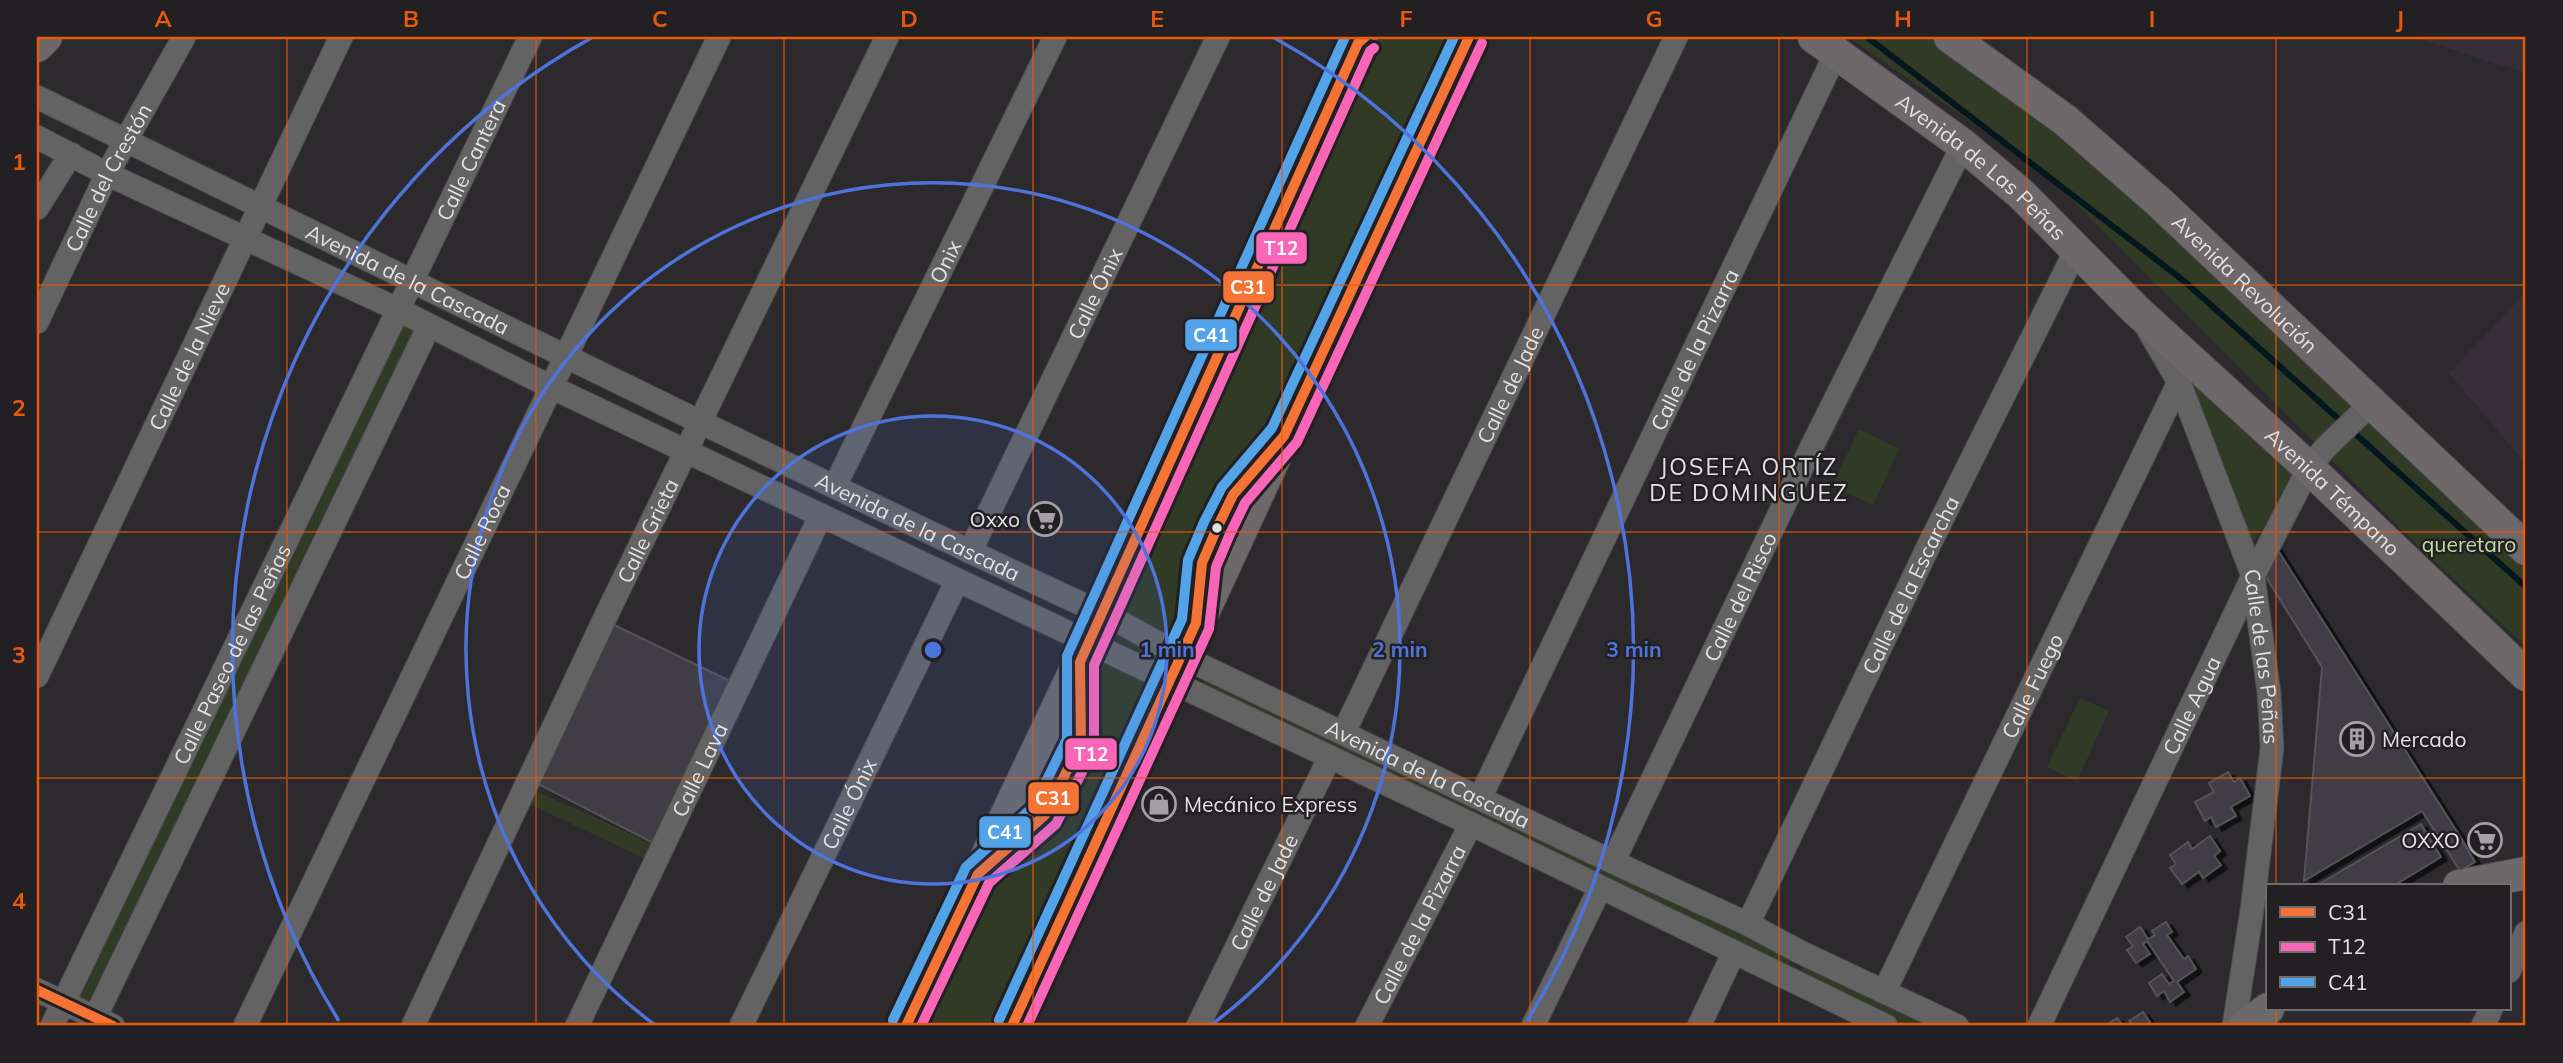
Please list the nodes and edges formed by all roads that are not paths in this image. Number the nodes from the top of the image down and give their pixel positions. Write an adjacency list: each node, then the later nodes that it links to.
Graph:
1 (46, 37): 14 (main road)
2 (184, 37): 17 (street, Calle del Crestón)
3 (341, 37): 21 (street, Calle de la Nieve)
4 (530, 37): 25 (street, Calle Cantera)
5 (719, 37): 30 (street, Calle Roca)
6 (887, 37): 34 (street, Calle Grieta)
7 (1055, 37): 37 (street, Onix)
8 (1218, 37): 40 (street, Calle Ónix)
9 (1361, 37): 43 (main road)
10 (1469, 37): 45 (main road)
11 (1676, 37): 48 (street, Calle de Jade)
12 (1950, 37): 33 (main road, Avenida Revolución)
13 (1825, 45): 18 (main road, Avenida de Las Peñas); 50 (street, Calle de la Pizarra)
14 (37, 46)
15 (37, 97): 17 (street, Avenida de la Cascada)
16 (37, 137): 19 (street, Avenida de la Cascada)
17 (126, 141): 20 (street, Calle del Crestón); 21 (street, Avenida de la Cascada)
18 (1963, 145): 24 (main road, Avenida de Las Peñas); 52 (street, Calle del Risco)
19 (71, 154): 20 (street, Avenida de la Cascada); 22 (street)
20 (107, 174): 23 (street, Avenida de la Cascada); 28 (street, Calle del Crestón)
21 (261, 206): 23 (street, Calle de la Nieve); 25 (street, Avenida de la Cascada)
22 (37, 208)
23 (245, 239): 26 (street, Avenida de la Cascada); 47 (street, Calle de la Nieve)
24 (2077, 248): 27 (main road, Avenida de Las Peñas); 56 (street, Calle de la Escarcha)
25 (412, 282): 26 (street, Calle Paseo de las Peñas); 30 (street, Avenida de la Cascada)
26 (397, 309): 29 (street, Avenida de la Cascada); 64 (street, Calle Paseo de las Peñas)
27 (2136, 310): 31 (street, Calle de las Peñas); 36 (main road, Avenida Témpano)
28 (37, 322)
29 (429, 326): 32 (street, Avenida de la Cascada); 67 (street, Calle Paseo de las Peñas)
30 (567, 356): 32 (street, Calle Roca); 34 (street, Avenida de la Cascada)
31 (2179, 382): 41 (street, Calle de las Peñas); 63 (street, Calle Fuego)
32 (551, 387): 35 (street, Avenida de la Cascada); 70 (street, Calle Roca)
33 (2364, 411): 36 (street, Calle Agua); 39 (main road, Avenida Revolución)
34 (701, 422): 35 (street, Calle Grieta); 37 (street, Avenida de la Cascada)
35 (686, 451): 38 (street, Avenida de la Cascada); 71 (street, Calle Grieta)
36 (2317, 458): 41 (street, Calle Agua); 46 (main road, Avenida Témpano)
37 (835, 486): 40 (street, Avenida de la Cascada)
38 (821, 516): 42 (street, Avenida de la Cascada); 72 (street, Calle Lava)
39 (2526, 549)
40 (970, 552): 43 (street, Avenida de la Cascada)
41 (2253, 576): 81 (street, Calle Agua); 82 (street, Calle de las Peñas)
42 (957, 581): 44 (street, Avenida de la Cascada); 73 (street, Calle Ónix)
43 (1119, 622): 44 (main road); 45 (street, Avenida de la Cascada)
44 (1094, 646): 45 (street, Avenida de la Cascada); 74 (main road)
45 (1175, 669): 48 (street, Avenida de la Cascada); 49 (street, Avenida de la Cascada); 75 (main road)
46 (2526, 675)
47 (37, 676)
48 (1344, 732): 50 (street, Avenida de la Cascada)
49 (1330, 757): 51 (street, Avenida de la Cascada); 76 (street, Calle de Jade)
50 (1480, 798): 52 (street, Avenida de la Cascada)
51 (1471, 824): 55 (street, Avenida de la Cascada); 77 (street, Calle de la Pizarra)
52 (1613, 862): 56 (street, Avenida de la Cascada)
53 (2526, 873): 54 (main road)
54 (2469, 884)
55 (1600, 888): 58 (street, Avenida de la Cascada); 78 (street)
56 (1748, 924): 59 (street, Avenida de la Cascada)
57 (2526, 933): 60 (street)
58 (1734, 952): 61 (street, Avenida de la Cascada); 79 (street)
59 (1800, 952): 61 (street); 63 (street, Avenida de la Cascada)
60 (2510, 969)
61 (1789, 978): 68 (street, Avenida de la Cascada)
62 (37, 990): 64 (street)
63 (1884, 992): 80 (street, Avenida de la Cascada)
64 (64, 1002): 67 (street); 69 (street, Calle Paseo de las Peñas)
65 (2267, 1010): 83 (main road)
66 (2491, 1010): 84 (street)
67 (100, 1023)
68 (1875, 1024)
69 (52, 1026)
70 (245, 1026)
71 (413, 1026)
72 (577, 1026)
73 (741, 1026)
74 (906, 1026)
75 (1012, 1026)
76 (1198, 1026)
77 (1367, 1026)
78 (1533, 1026)
79 (1699, 1026)
80 (1957, 1026)
81 (2039, 1026)
82 (2234, 1026)
83 (2245, 1026)
84 (2483, 1026)

